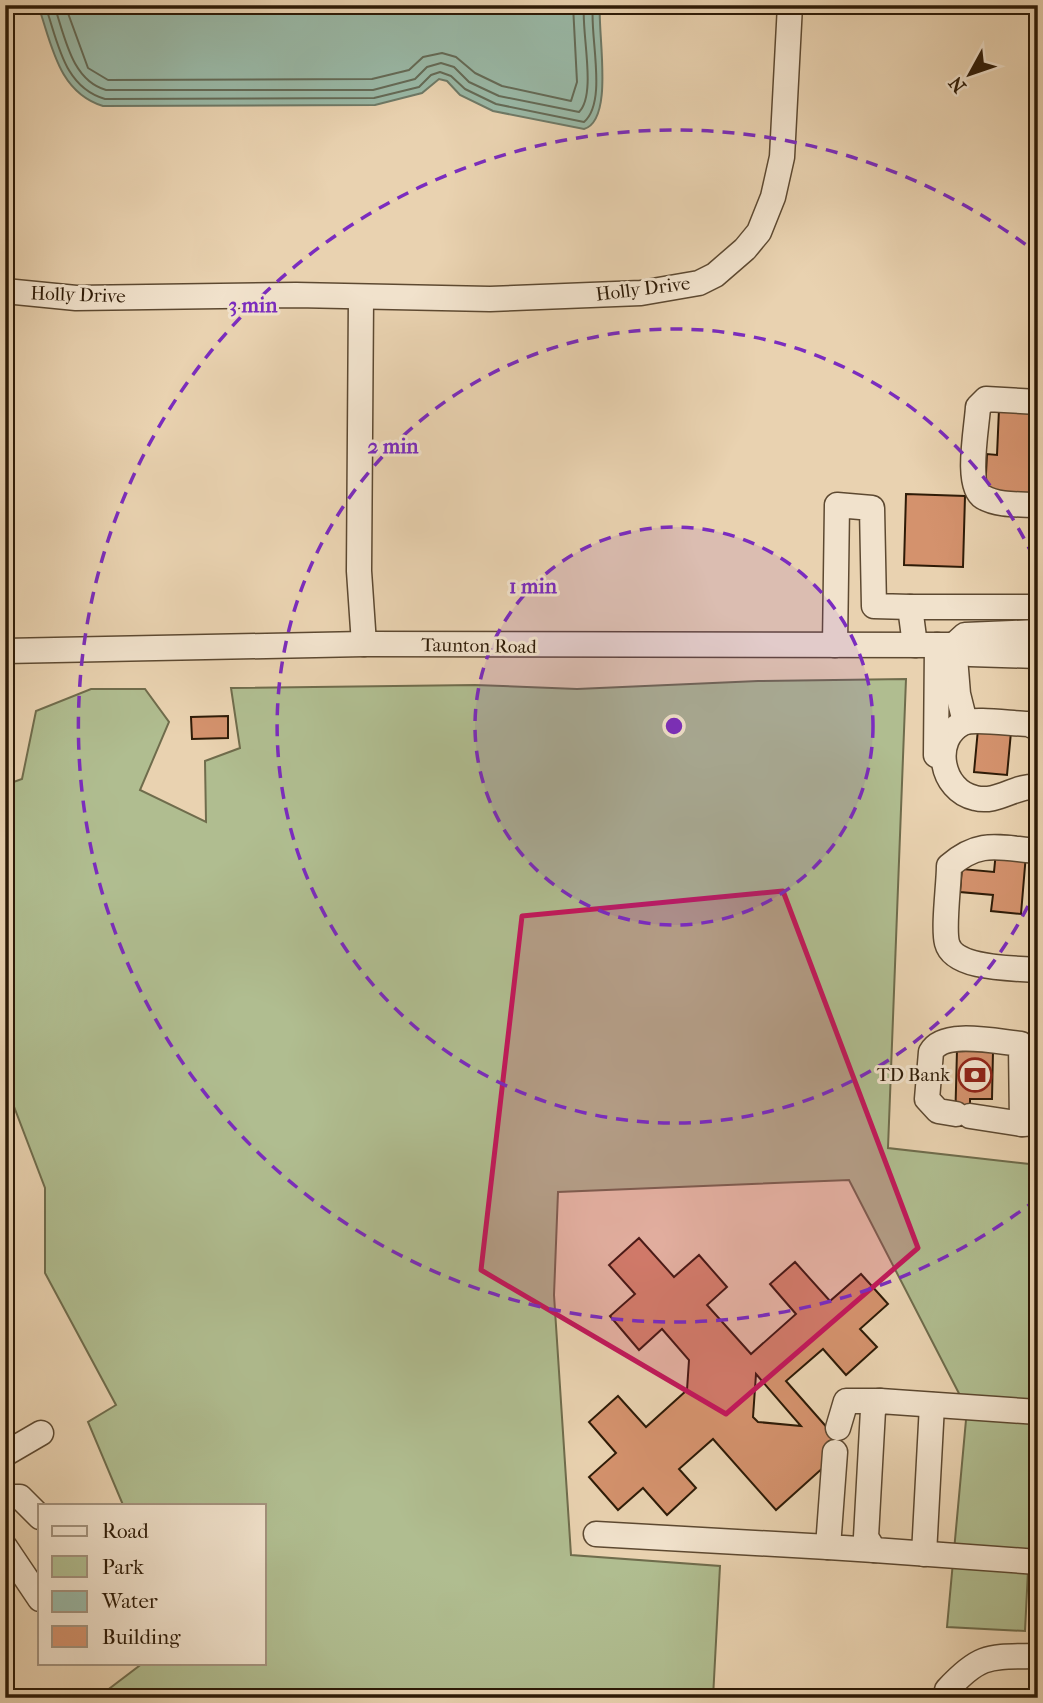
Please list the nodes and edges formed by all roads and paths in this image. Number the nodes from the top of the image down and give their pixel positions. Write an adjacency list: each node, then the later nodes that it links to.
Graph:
1 (790, 5): 3 (street, Holly Drive)
2 (5, 291): 3 (street, Holly Drive)
3 (361, 298): 13 (street)
4 (1038, 402): 5 (street)
5 (1038, 505)
6 (985, 605): 8 (street); 9 (street); 12 (street)
7 (874, 606): 8 (street); 10 (street); 10 (street)
8 (910, 607): 15 (street)
9 (1038, 607)
10 (836, 610): 14 (street)
11 (1038, 632): 12 (street, Taunton Road)
12 (989, 633): 15 (street, Taunton Road)
13 (364, 644): 14 (street, Taunton Road); 16 (street, Taunton Road)
14 (835, 645): 15 (street, Taunton Road)
15 (935, 645): 17 (street, Taunton Road); 18 (street); 20 (street)
16 (5, 651)
17 (1038, 656)
18 (965, 722): 19 (street); 20 (street)
19 (1038, 728)
20 (951, 783): 21 (street)
21 (1038, 787)
22 (1038, 851): 23 (street)
23 (1038, 970)
24 (1030, 1123): 24 (street)
25 (880, 1401): 26 (street); 28 (street); 37 (street)
26 (932, 1405): 27 (street); 38 (street)
27 (1038, 1412)
28 (838, 1428)
29 (41, 1433): 31 (street)
30 (835, 1452): 36 (street)
31 (5, 1454)
32 (5, 1497): 33 (street)
33 (38, 1515)
34 (596, 1534): 36 (street)
35 (5, 1547): 40 (street)
36 (828, 1547): 37 (street)
37 (874, 1550): 38 (street)
38 (924, 1554): 39 (street)
39 (1038, 1562)
40 (38, 1596)
41 (1038, 1656): 42 (street)
42 (946, 1698)

